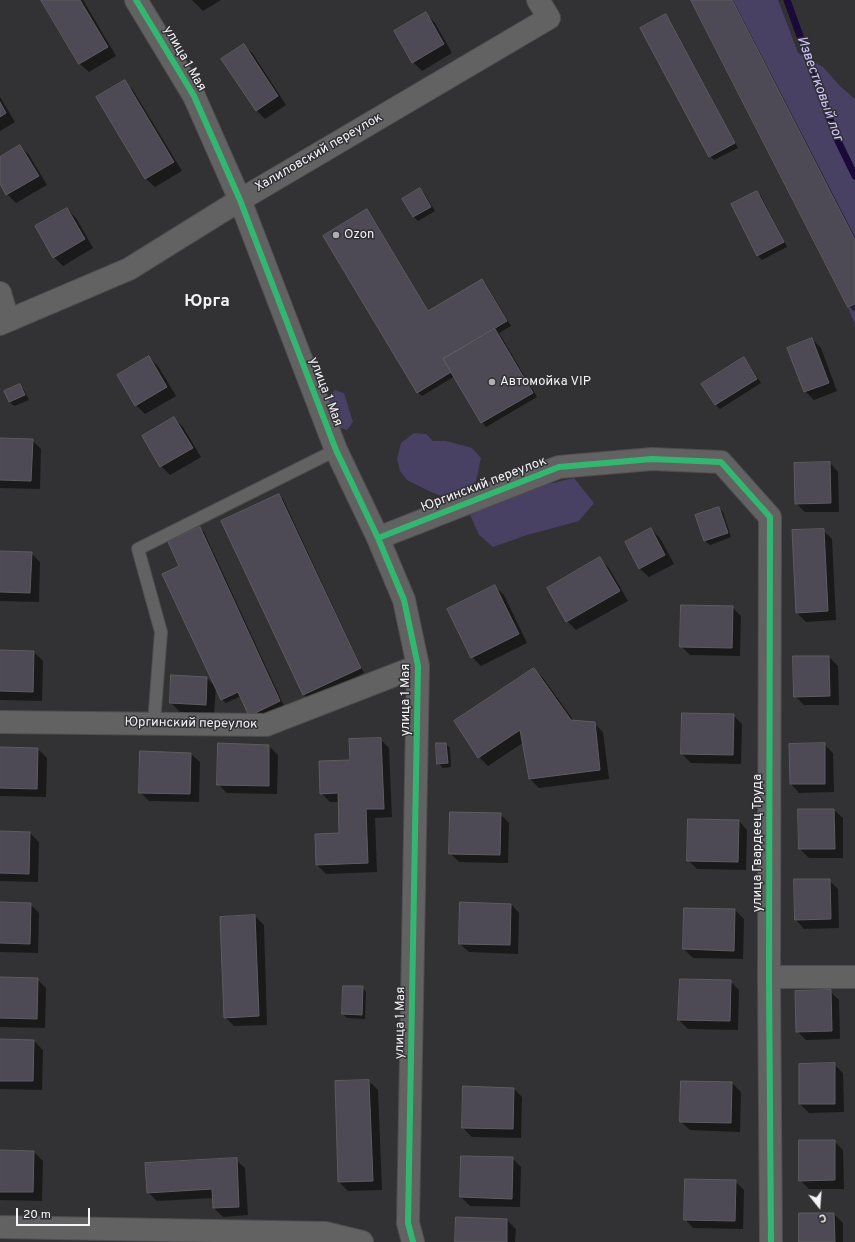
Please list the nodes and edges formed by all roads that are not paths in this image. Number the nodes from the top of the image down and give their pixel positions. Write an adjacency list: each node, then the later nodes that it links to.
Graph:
1 (136, 0): 3 (street, улица 1 Мая)
2 (544, 9): 3 (street, Халиловский переулок)
3 (240, 200): 5 (street, Халиловский переулок); 6 (street, улица 1 Мая)
4 (0, 293): 5 (street)
5 (4, 322)
6 (336, 450): 8 (street, улица 1 Мая); 11 (lane)
7 (721, 462): 8 (street, Юргинский переулок); 12 (street, улица Гвардеец Труда)
8 (378, 538): 9 (street, улица 1 Мая)
9 (418, 666): 11 (street, Юргинский переулок); 16 (street, улица 1 Мая)
10 (0, 722): 11 (street, Юргинский переулок)
11 (154, 724)
12 (769, 977): 13 (street); 17 (street, улица Гвардеец Труда)
13 (855, 977)
14 (0, 1227): 15 (street)
15 (362, 1242)
16 (413, 1242)
17 (771, 1242)

